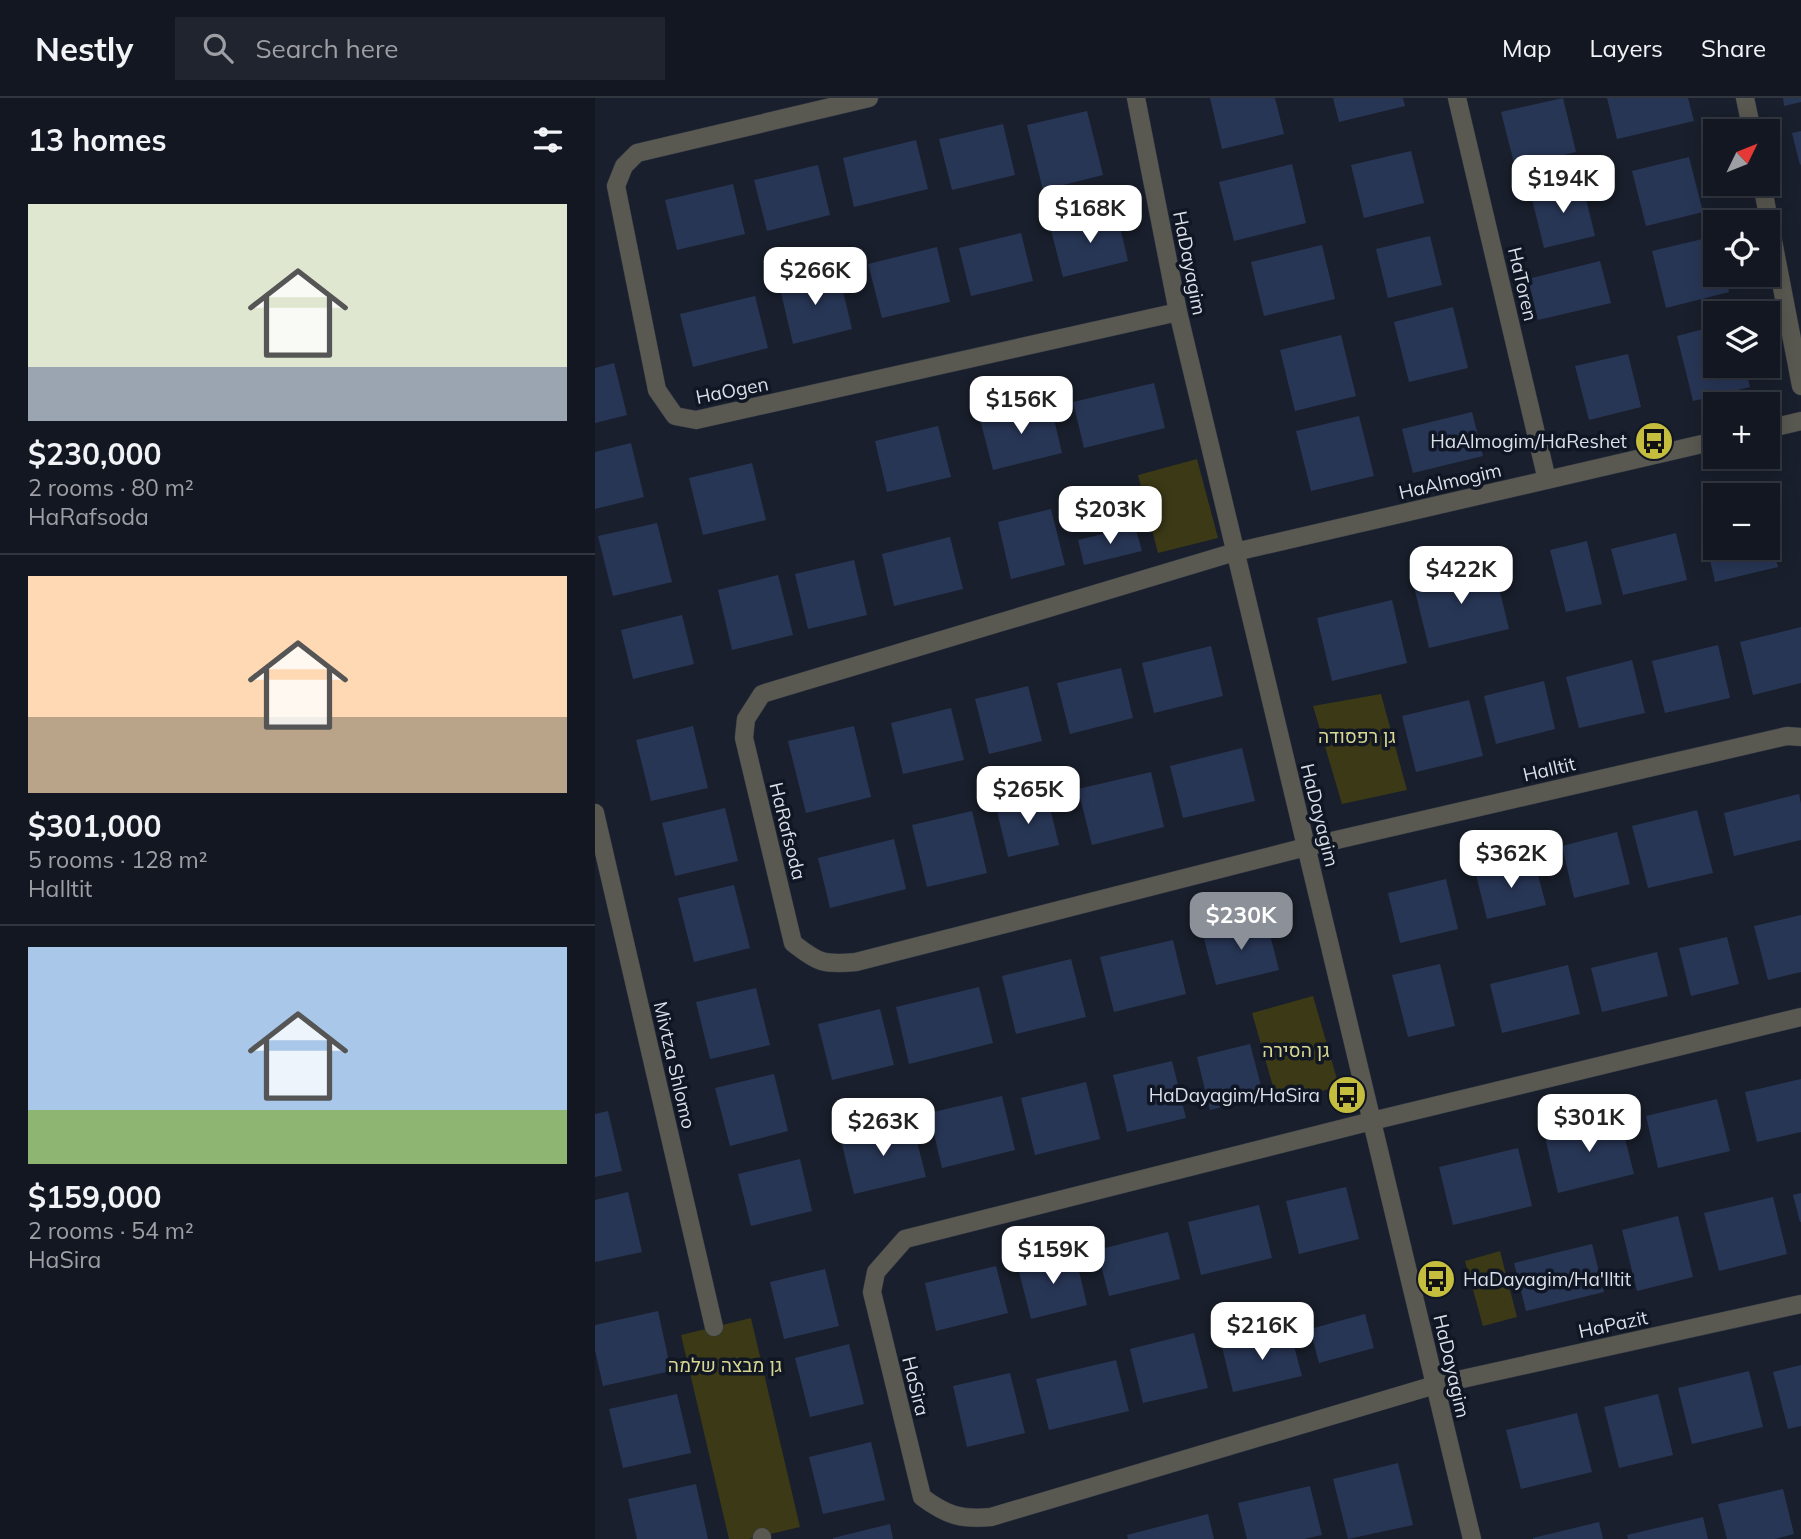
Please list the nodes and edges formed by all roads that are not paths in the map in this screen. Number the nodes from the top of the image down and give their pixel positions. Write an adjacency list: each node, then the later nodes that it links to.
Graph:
1 (869, 98): 7 (street, HaOgen)
2 (1136, 98): 7 (street, HaDayagim)
3 (1457, 98): 12 (street, HaToren)
4 (1745, 98): 5 (street)
5 (1749, 119)
6 (1764, 196): 8 (street)
7 (1178, 312): 13 (street, HaDayagim)
8 (1801, 386)
9 (1801, 421): 10 (street)
10 (1780, 426)
11 (1703, 444): 12 (street, HaAlmogim)
12 (1547, 480): 13 (street, HaAlmogim)
13 (1235, 552): 16 (street, HaDayagim); 16 (street, HaRafsoda)
14 (1801, 737): 16 (street, HaIltit)
15 (595, 813): 20 (street, Mivtza Shlomo)
16 (1306, 847): 18 (street, HaDayagim)
17 (1801, 1017): 18 (street)
18 (1372, 1121): 21 (street, HaDayagim); 21 (street, HaSira)
19 (1801, 1304): 21 (street, HaPazit)
20 (714, 1327)
21 (1435, 1385): 22 (street, HaDayagim)
22 (1472, 1539)

